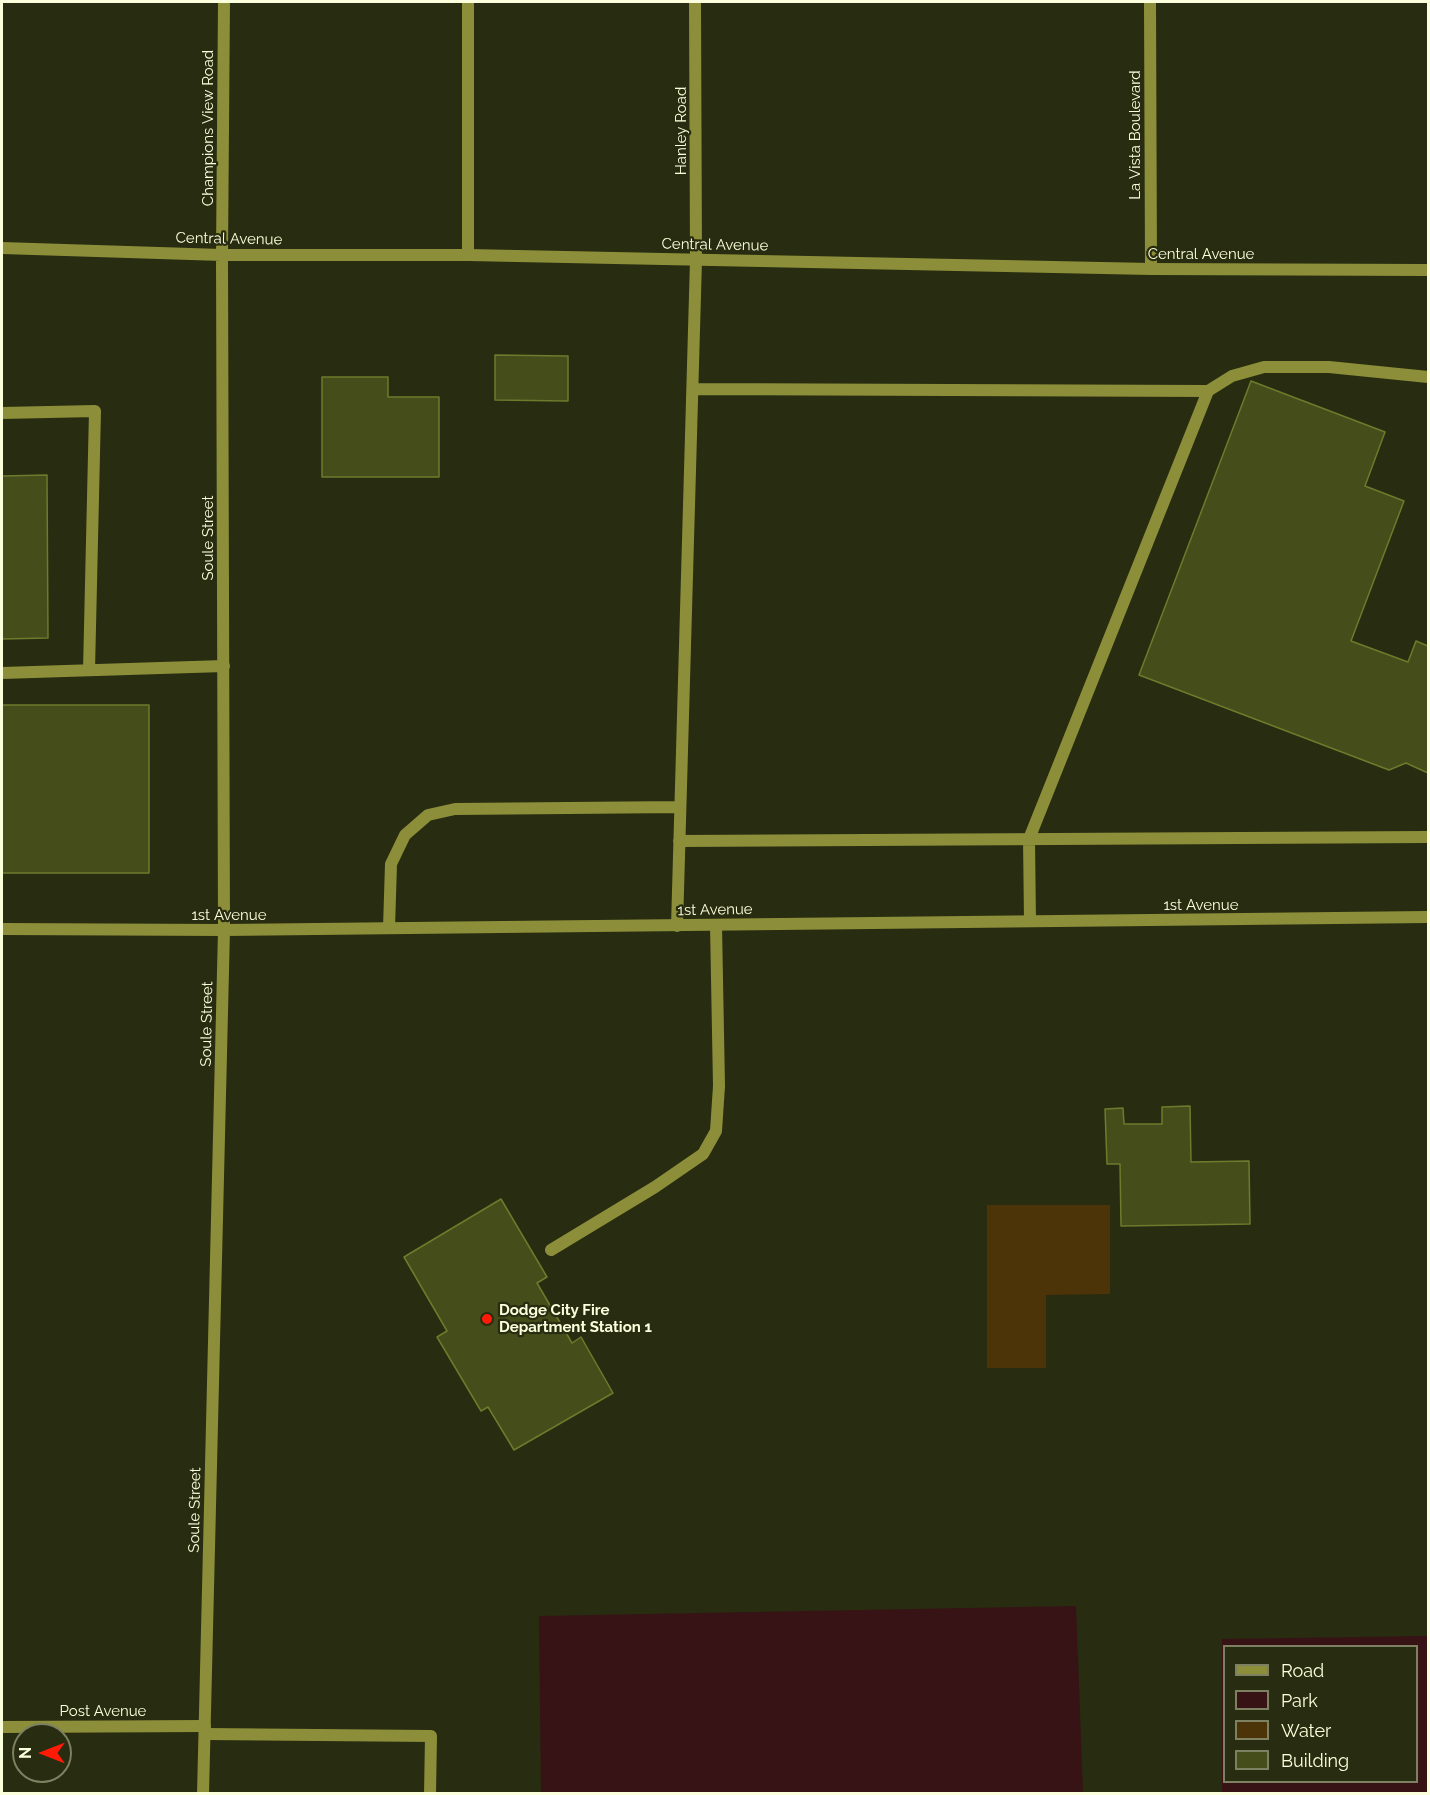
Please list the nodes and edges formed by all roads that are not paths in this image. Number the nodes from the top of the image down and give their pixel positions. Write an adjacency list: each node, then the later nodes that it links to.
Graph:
1 (224, 2): 6 (street, Champions View Road)
2 (468, 2): 7 (street)
3 (695, 2): 8 (street, Hanley Road)
4 (1150, 2): 9 (street, La Vista Boulevard)
5 (2, 248): 6 (street, Central Avenue)
6 (222, 255): 7 (street, Central Avenue); 15 (street, Soule Street)
7 (468, 255): 8 (street, Central Avenue)
8 (696, 260): 9 (street, Central Avenue); 12 (street, Hanley Road)
9 (1151, 269): 10 (street, Central Avenue)
10 (1428, 270)
11 (1428, 377): 13 (street)
12 (693, 389): 13 (street); 18 (street, Hanley Road)
13 (1208, 391): 20 (street)
14 (2, 413): 16 (street)
15 (224, 666): 16 (street); 28 (street, Soule Street)
16 (89, 670): 17 (street)
17 (2, 673)
18 (680, 807): 21 (street, Hanley Road); 26 (street)
19 (1428, 837): 20 (street)
20 (1029, 839): 21 (street); 23 (street)
21 (679, 841): 25 (street, Hanley Road)
22 (1428, 917): 23 (street, 1st Avenue)
23 (1030, 921): 24 (street, 1st Avenue)
24 (716, 925): 25 (street, 1st Avenue); 29 (street)
25 (677, 926): 26 (street, 1st Avenue)
26 (389, 928): 28 (street, 1st Avenue)
27 (2, 929): 28 (street, 1st Avenue)
28 (224, 930): 31 (street, Soule Street)
29 (551, 1250)
30 (2, 1727): 31 (street, Post Avenue)
31 (205, 1730): 32 (street, Soule Street); 33 (street, Post Avenue)
32 (203, 1794)
33 (430, 1794)

